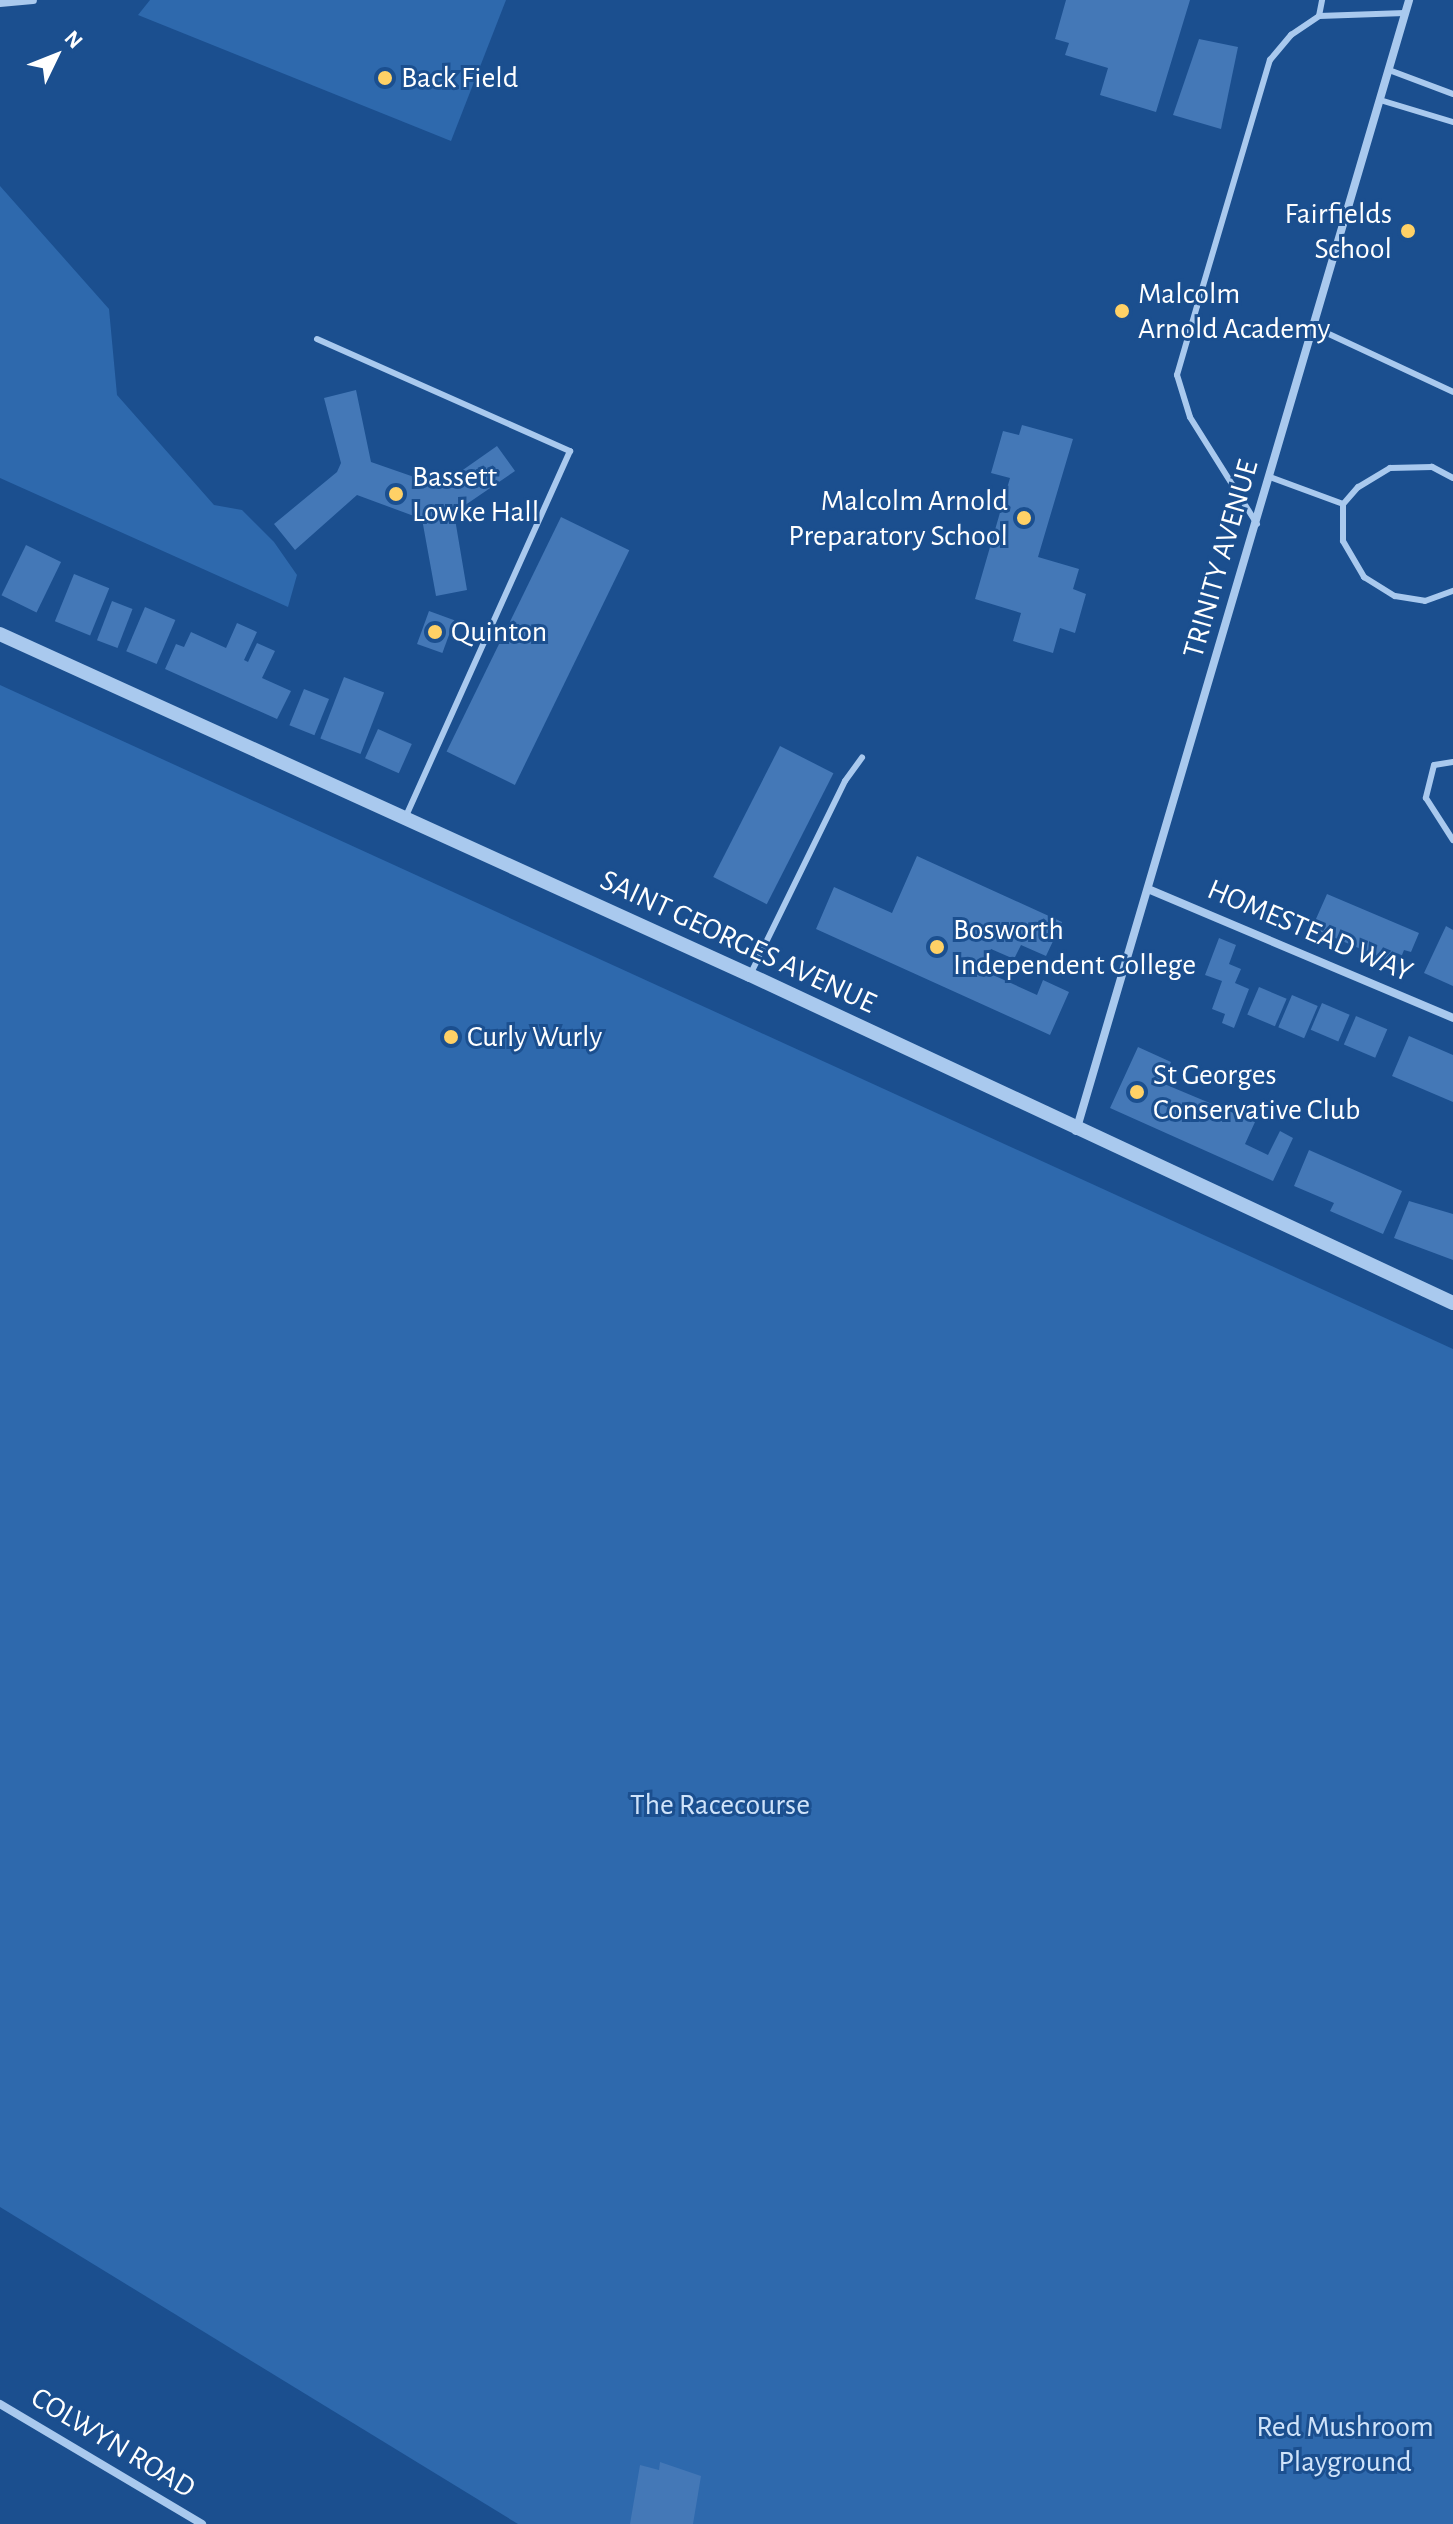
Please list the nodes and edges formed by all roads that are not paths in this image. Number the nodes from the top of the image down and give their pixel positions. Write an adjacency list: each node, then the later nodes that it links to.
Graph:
1 (33, 0): 4 (street)
2 (1322, 0): 6 (lane)
3 (1409, 0): 5 (street, TRINITY AVENUE)
4 (0, 3)
5 (1405, 13): 6 (lane); 7 (street, TRINITY AVENUE)
6 (1319, 16): 17 (lane)
7 (1389, 70): 8 (lane); 9 (street, TRINITY AVENUE)
8 (1453, 94)
9 (1380, 100): 10 (lane); 11 (street, TRINITY AVENUE)
10 (1453, 122)
11 (1316, 328): 13 (lane); 14 (street, TRINITY AVENUE)
12 (317, 339): 23 (lane)
13 (1453, 392)
14 (1270, 477): 16 (lane); 17 (street, TRINITY AVENUE)
15 (1453, 478): 16 (lane)
16 (1343, 504): 18 (lane)
17 (1257, 524): 25 (street, TRINITY AVENUE)
18 (1451, 593): 19 (lane)
19 (1453, 602)
20 (0, 634): 23 (street, SAINT GEORGES AVENUE)
21 (862, 758): 26 (lane)
22 (1453, 762): 24 (lane)
23 (405, 818): 26 (street, SAINT GEORGES AVENUE)
24 (1453, 840)
25 (1148, 889): 27 (street, HOMESTEAD WAY); 28 (street, TRINITY AVENUE)
26 (750, 975): 28 (street, SAINT GEORGES AVENUE)
27 (1453, 1018)
28 (1076, 1131): 29 (street, SAINT GEORGES AVENUE)
29 (1453, 1303)
30 (0, 2404): 31 (street, COLWYN ROAD)
31 (202, 2524)

